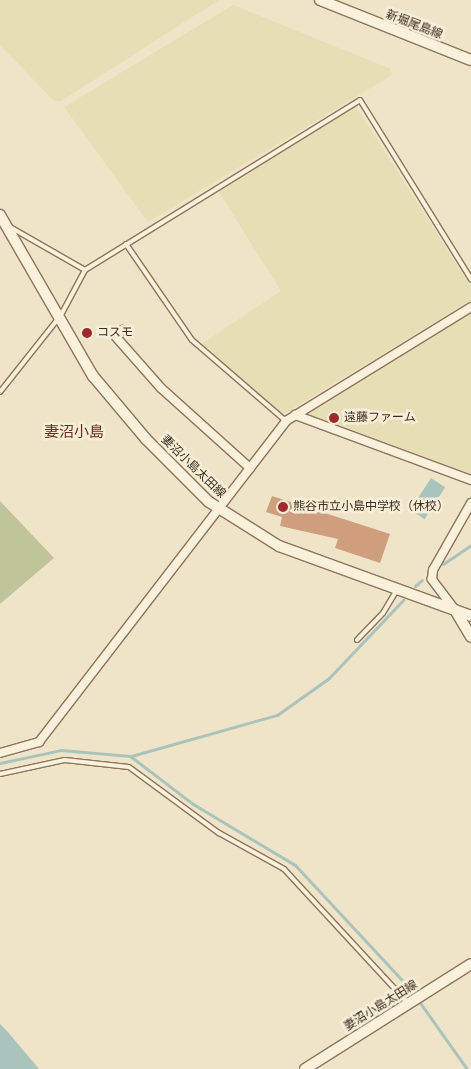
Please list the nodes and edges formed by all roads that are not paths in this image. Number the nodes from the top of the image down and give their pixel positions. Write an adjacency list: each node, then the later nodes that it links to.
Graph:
1 (320, 0): 2 (main road, 新堀尾島線)
2 (471, 60)
3 (0, 214): 4 (main road, 妻沼小島太田線)
4 (7, 228): 6 (lane); 9 (main road, 妻沼小島太田線)
5 (126, 244): 6 (lane); 7 (lane); 13 (lane)
6 (86, 270): 9 (lane)
7 (471, 279)
8 (471, 307): 12 (street)
9 (57, 321): 11 (lane); 17 (main road, 妻沼小島太田線)
10 (122, 330): 14 (street)
11 (0, 392)
12 (295, 415): 13 (street); 15 (street)
13 (286, 422): 14 (street)
14 (250, 468): 17 (street)
15 (471, 480)
16 (471, 503): 19 (street)
17 (218, 509): 18 (main road, 妻沼小島太田線); 23 (street)
18 (396, 590): 19 (main road, 妻沼小島太田線); 22 (lane)
19 (456, 610): 20 (main road, 妻沼小島太田線); 21 (main road)
20 (471, 616)
21 (471, 637)
22 (357, 640)
23 (0, 753)
24 (0, 774): 26 (lane)
25 (471, 964): 26 (main road, 妻沼小島太田線)
26 (409, 1003): 27 (main road, 妻沼小島太田線)
27 (305, 1069)

